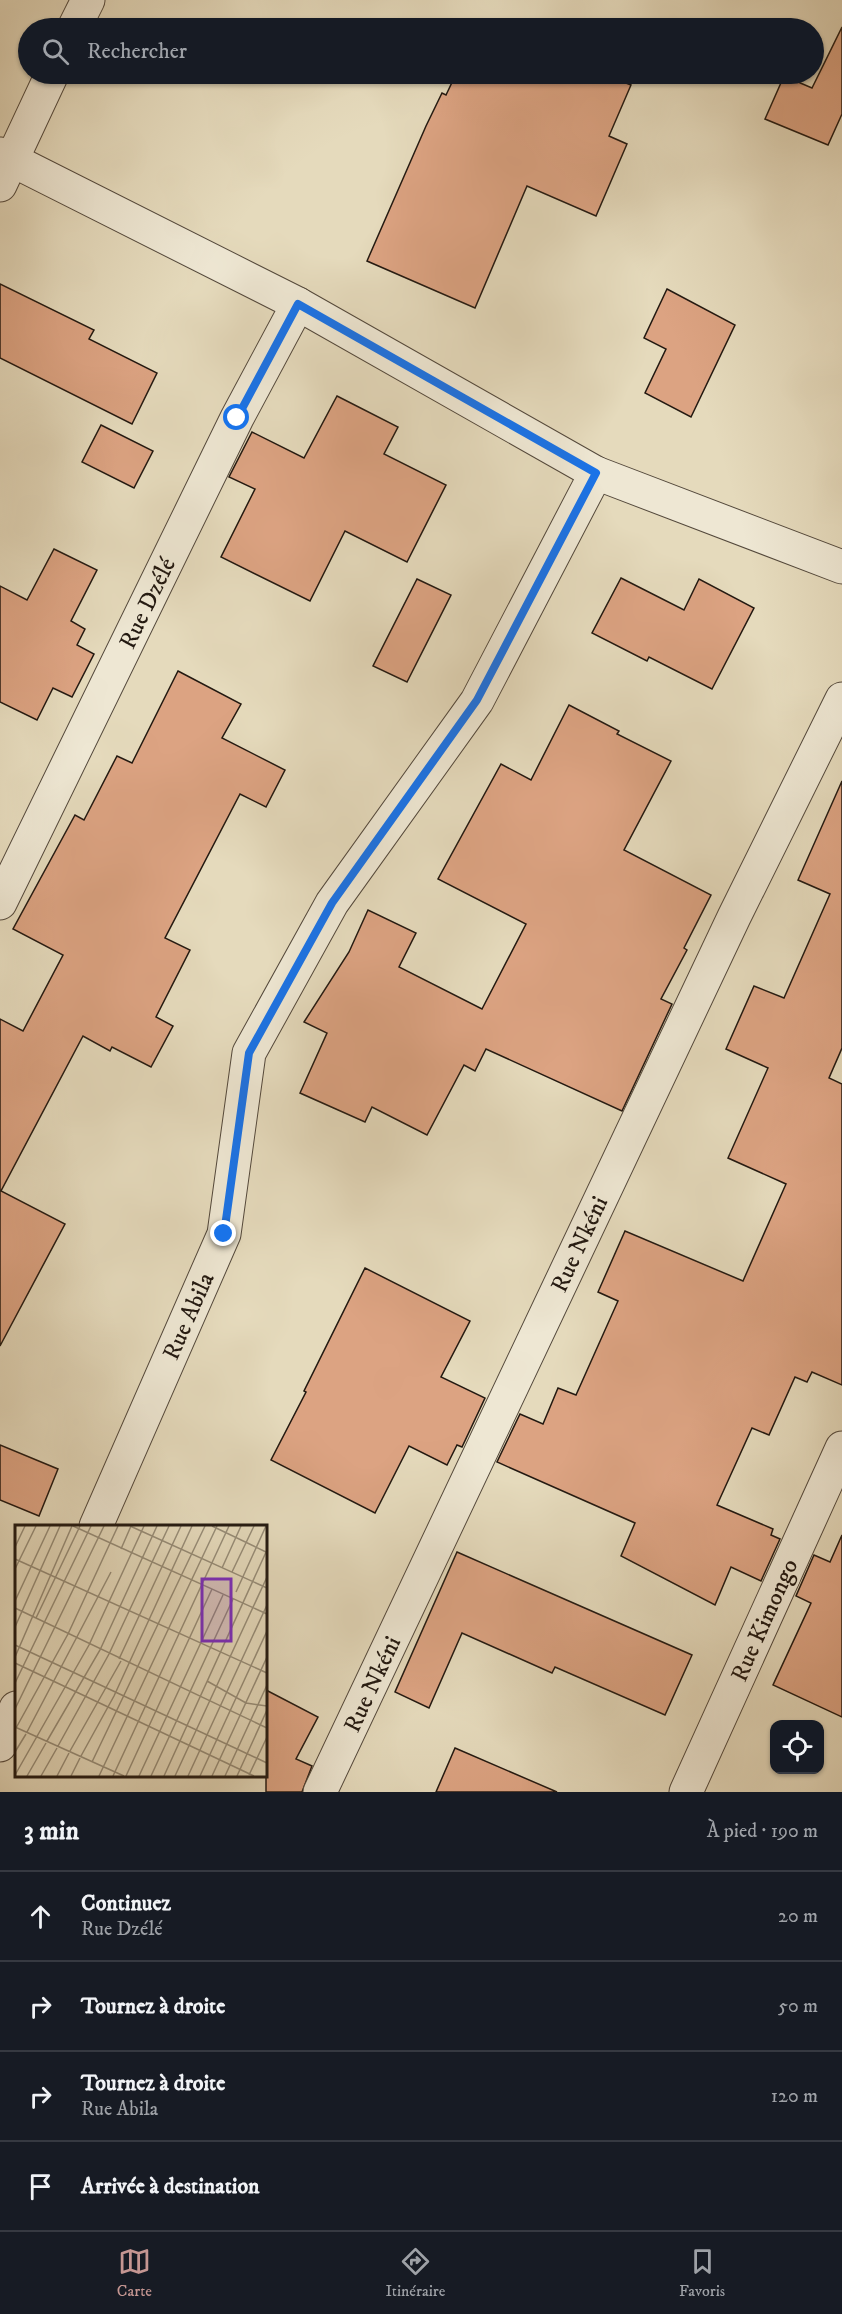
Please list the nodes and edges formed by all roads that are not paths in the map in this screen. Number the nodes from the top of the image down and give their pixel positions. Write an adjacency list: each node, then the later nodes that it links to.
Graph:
1 (88, 0): 2 (street)
2 (79, 18)
3 (47, 84): 4 (street)
4 (4, 166): 5 (street)
5 (298, 304): 6 (street); 9 (street, Rue Dzélé)
6 (596, 473): 7 (street); 11 (street, Rue Abila)
7 (842, 567)
8 (842, 699): 14 (street, Rue Nkéni)
9 (0, 903)
10 (842, 1448): 15 (street, Rue Kimongo)
11 (97, 1525)
12 (15, 1710): 13 (street)
13 (0, 1745)
14 (320, 1792)
15 (686, 1792)

